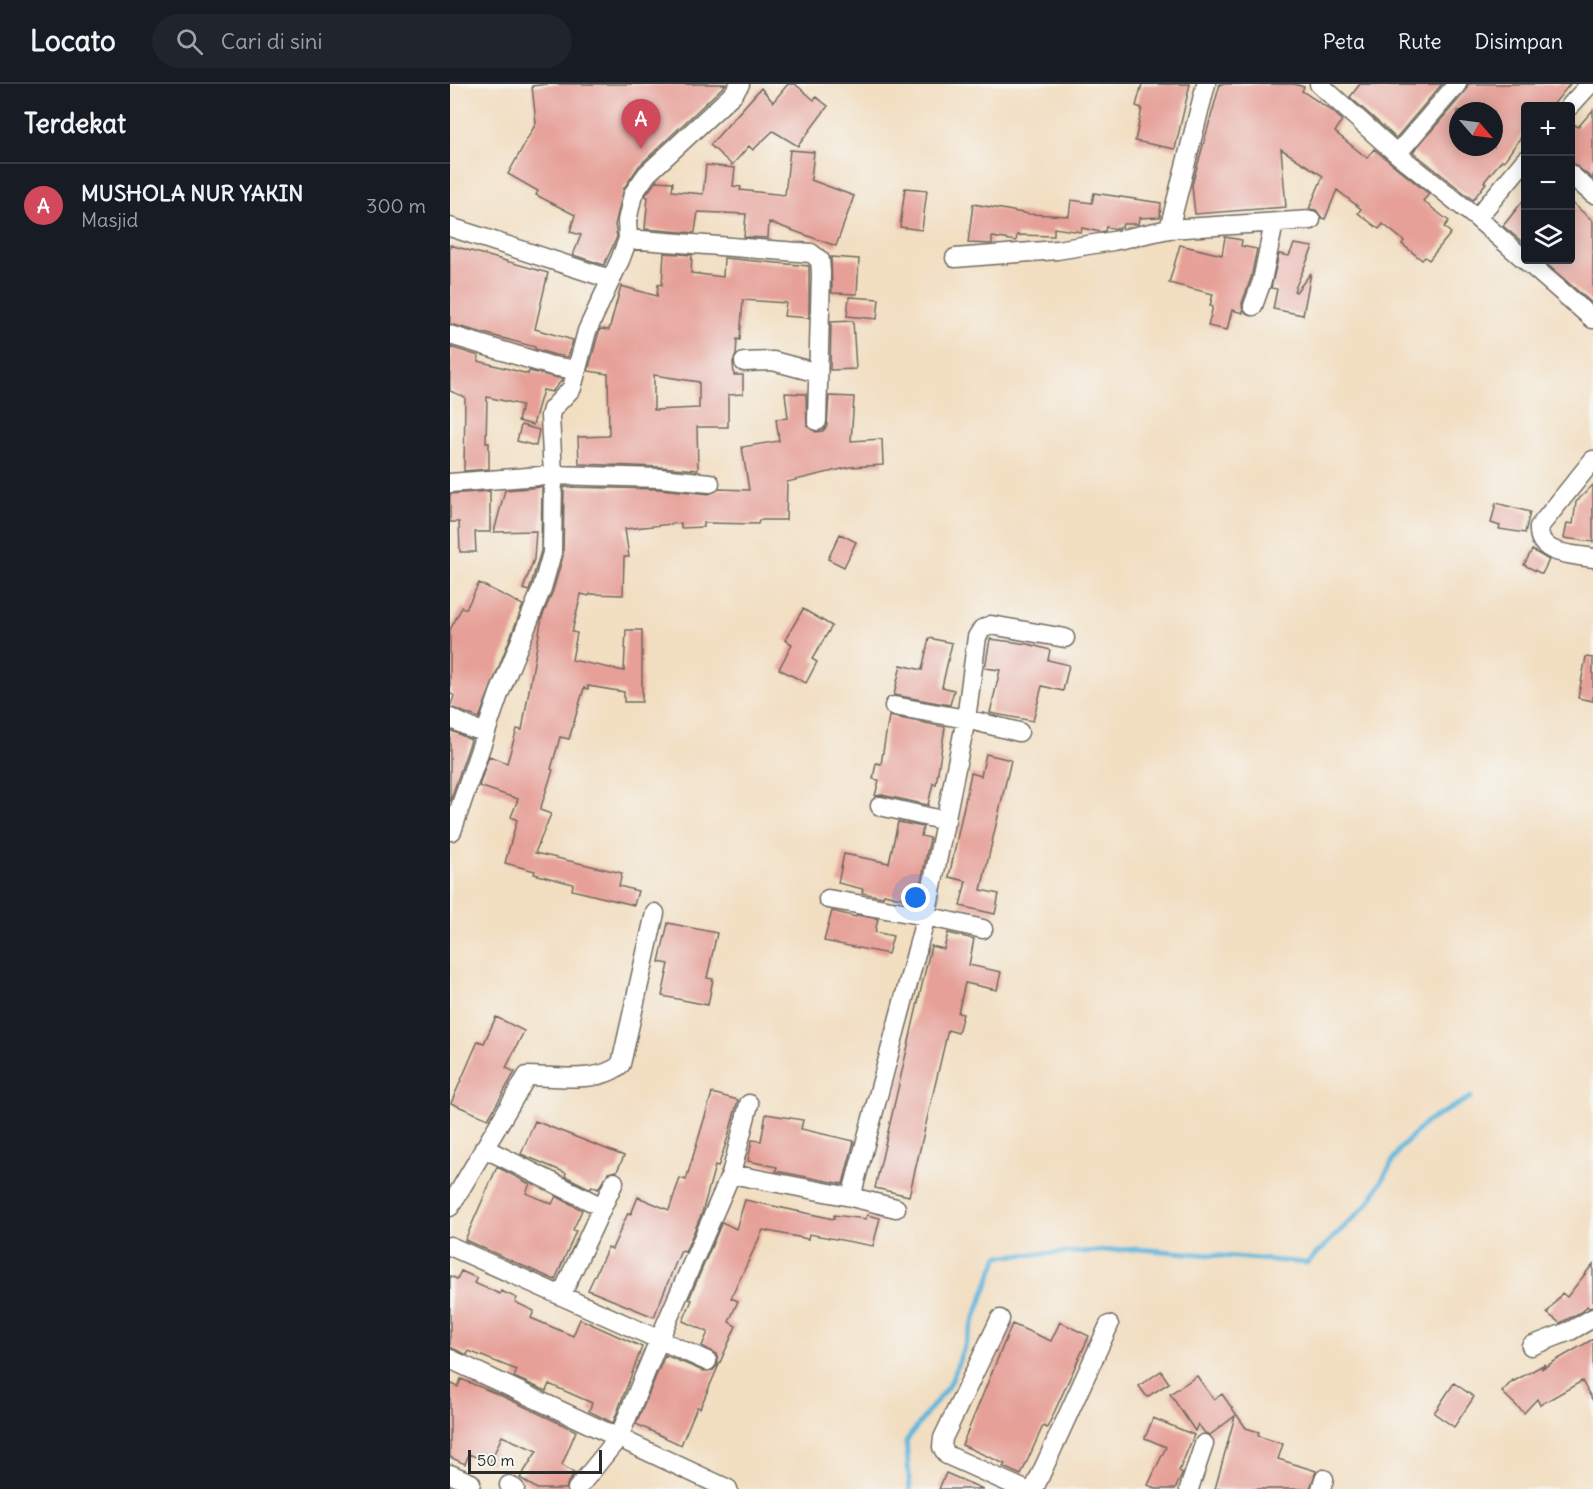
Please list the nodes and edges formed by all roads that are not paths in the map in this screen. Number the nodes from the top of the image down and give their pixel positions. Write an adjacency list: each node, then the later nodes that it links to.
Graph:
1 (740, 84): 16 (street)
2 (1206, 84): 15 (street)
3 (1456, 84): 7 (street)
4 (1590, 84): 6 (street)
5 (1331, 88): 7 (street)
6 (1574, 102)
7 (1396, 154): 11 (street)
8 (1521, 165): 11 (street)
9 (1575, 178): 10 (street)
10 (1593, 194)
11 (1477, 218): 20 (street)
12 (1311, 220): 13 (street)
13 (1274, 223): 15 (street); 19 (street)
14 (450, 227): 18 (street)
15 (1169, 229): 17 (street)
16 (628, 239): 18 (street); 24 (street)
17 (955, 258)
18 (610, 279): 23 (street)
19 (1253, 306)
20 (1593, 319)
21 (450, 335): 23 (street)
22 (744, 362): 24 (street)
23 (577, 370): 27 (street)
24 (818, 373): 25 (street)
25 (817, 421)
26 (1593, 460): 30 (street)
27 (552, 475): 28 (street); 29 (street); 35 (street)
28 (450, 483)
29 (710, 483)
30 (1593, 558)
31 (1065, 638): 34 (street)
32 (894, 706): 34 (street)
33 (450, 718): 35 (street)
34 (966, 719): 36 (street); 38 (street)
35 (486, 732): 39 (street)
36 (1019, 732)
37 (880, 806): 38 (street)
38 (946, 821): 42 (street)
39 (452, 831)
40 (828, 899): 42 (street)
41 (656, 913): 45 (street)
42 (926, 916): 43 (street); 48 (street)
43 (982, 929)
44 (748, 1104): 46 (street)
45 (484, 1148): 49 (street); 50 (street)
46 (731, 1174): 48 (street); 57 (street)
47 (614, 1182): 50 (street)
48 (851, 1197): 51 (street)
49 (450, 1207)
50 (602, 1207): 53 (street)
51 (896, 1208)
52 (450, 1245): 53 (street)
53 (561, 1296): 57 (street)
54 (1593, 1318): 58 (street)
55 (1000, 1319): 67 (street)
56 (1109, 1325): 68 (street)
57 (659, 1340): 60 (street); 61 (street)
58 (1531, 1346)
59 (450, 1359): 61 (street)
60 (707, 1361)
61 (619, 1437): 65 (street); 66 (street)
62 (1204, 1444): 69 (street)
63 (450, 1474): 64 (street)
64 (471, 1483)
65 (577, 1489)
66 (728, 1489)
67 (1023, 1489)
68 (1034, 1489)
69 (1189, 1489)

